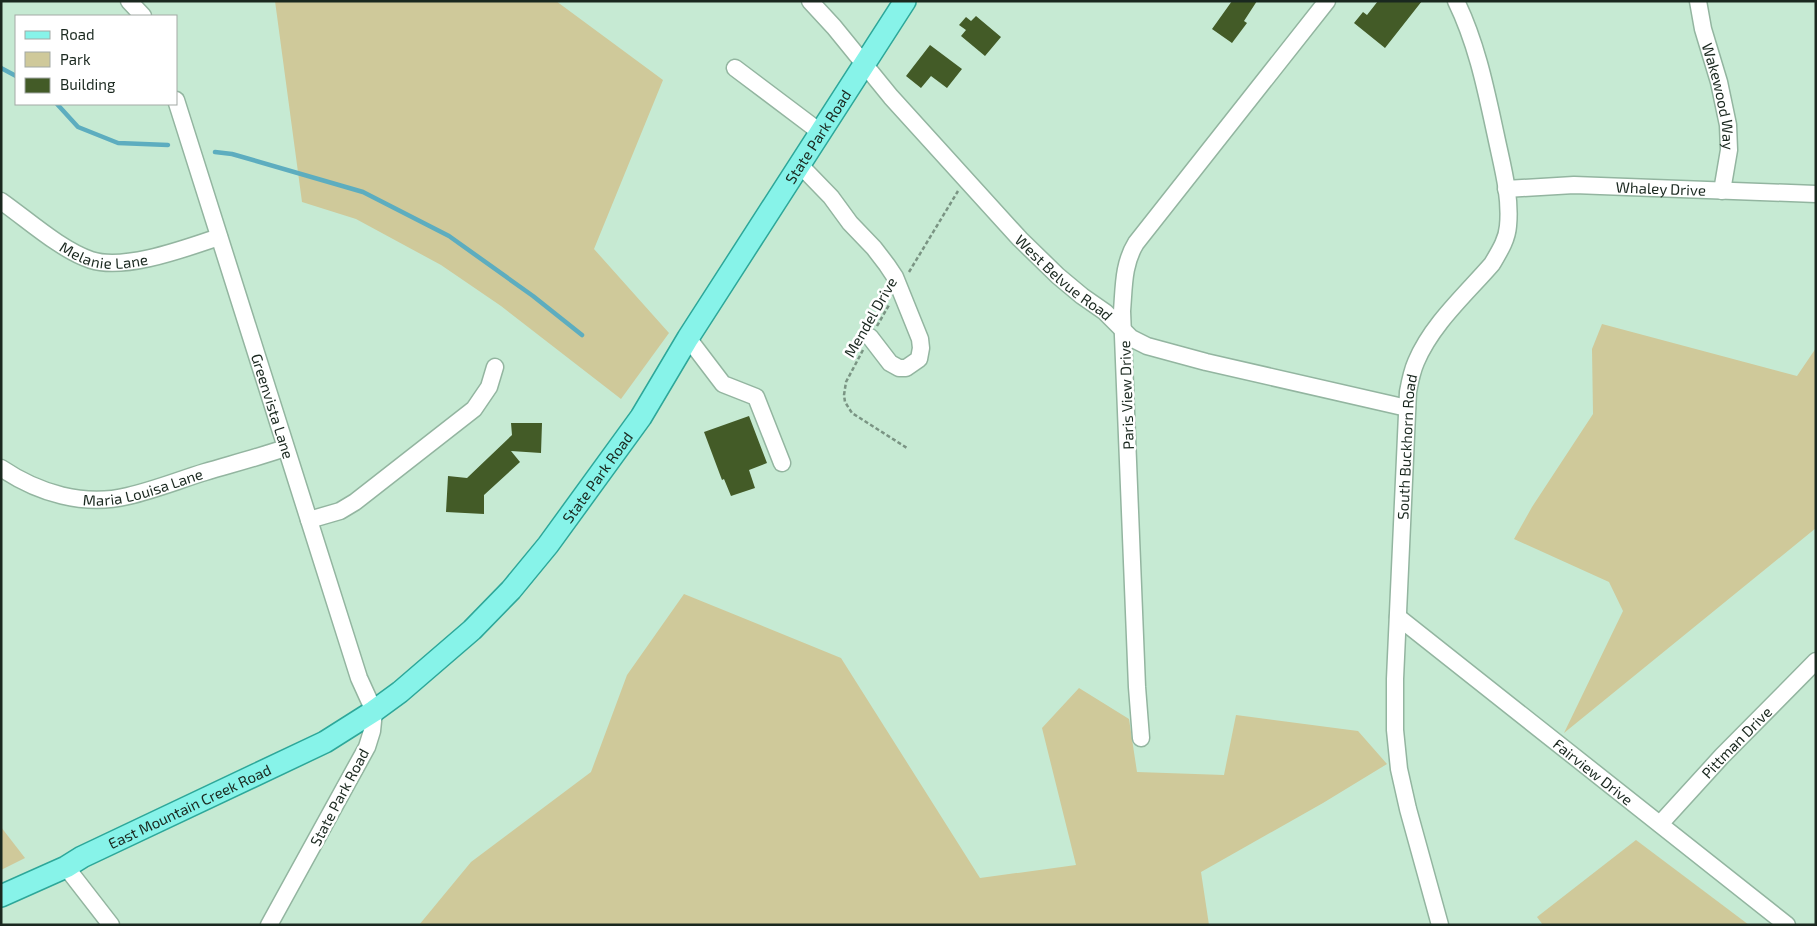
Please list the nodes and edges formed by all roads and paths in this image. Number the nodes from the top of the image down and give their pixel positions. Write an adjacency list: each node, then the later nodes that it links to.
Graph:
1 (129, 1): 7 (street)
2 (810, 1): 8 (street, West Belvue Road)
3 (905, 1): 8 (main road, State Park Road)
4 (1327, 1): 20 (street, Paris View Drive)
5 (1456, 1): 14 (street, South Buckhorn Road)
6 (1698, 1): 15 (street, Wakewood Way)
7 (142, 15)
8 (864, 64): 11 (main road, State Park Road); 13 (street, West Belvue Road)
9 (735, 68): 11 (street)
10 (178, 105): 18 (street, Greenvista Lane)
11 (820, 132): 12 (main road, State Park Road)
12 (799, 164): 19 (street); 21 (main road, State Park Road)
13 (966, 180): 19 (path, Mendel Drive); 20 (street, West Belvue Road)
14 (1506, 189): 15 (street, Whaley Drive); 24 (street, South Buckhorn Road)
15 (1722, 191): 16 (street, Whaley Drive)
16 (1816, 194)
17 (1, 201): 18 (street, Melanie Lane)
18 (219, 237): 25 (street, Greenvista Lane)
19 (900, 288): 22 (path, Mendel Drive); 22 (street)
20 (1124, 331): 24 (street, West Belvue Road); 33 (street, Paris View Drive)
21 (688, 338): 27 (street); 32 (main road, State Park Road)
22 (870, 338): 26 (path, Mendel Drive)
23 (495, 367): 29 (street)
24 (1408, 408): 30 (street, South Buckhorn Road)
25 (285, 448): 28 (street, Maria Louisa Lane); 29 (street, Greenvista Lane)
26 (906, 448)
27 (782, 462)
28 (1, 468)
29 (309, 520): 32 (street, Greenvista Lane)
30 (1398, 617): 34 (street, Fairview Drive); 39 (street, South Buckhorn Road)
31 (1816, 661): 34 (street, Pittman Drive)
32 (374, 711): 35 (main road, East Mountain Creek Road); 38 (street, State Park Road)
33 (1141, 738)
34 (1660, 824): 40 (street, Fairview Drive)
35 (66, 867): 36 (main road, East Mountain Creek Road); 37 (street)
36 (1, 896)
37 (111, 925)
38 (269, 925)
39 (1440, 925)
40 (1787, 925)

